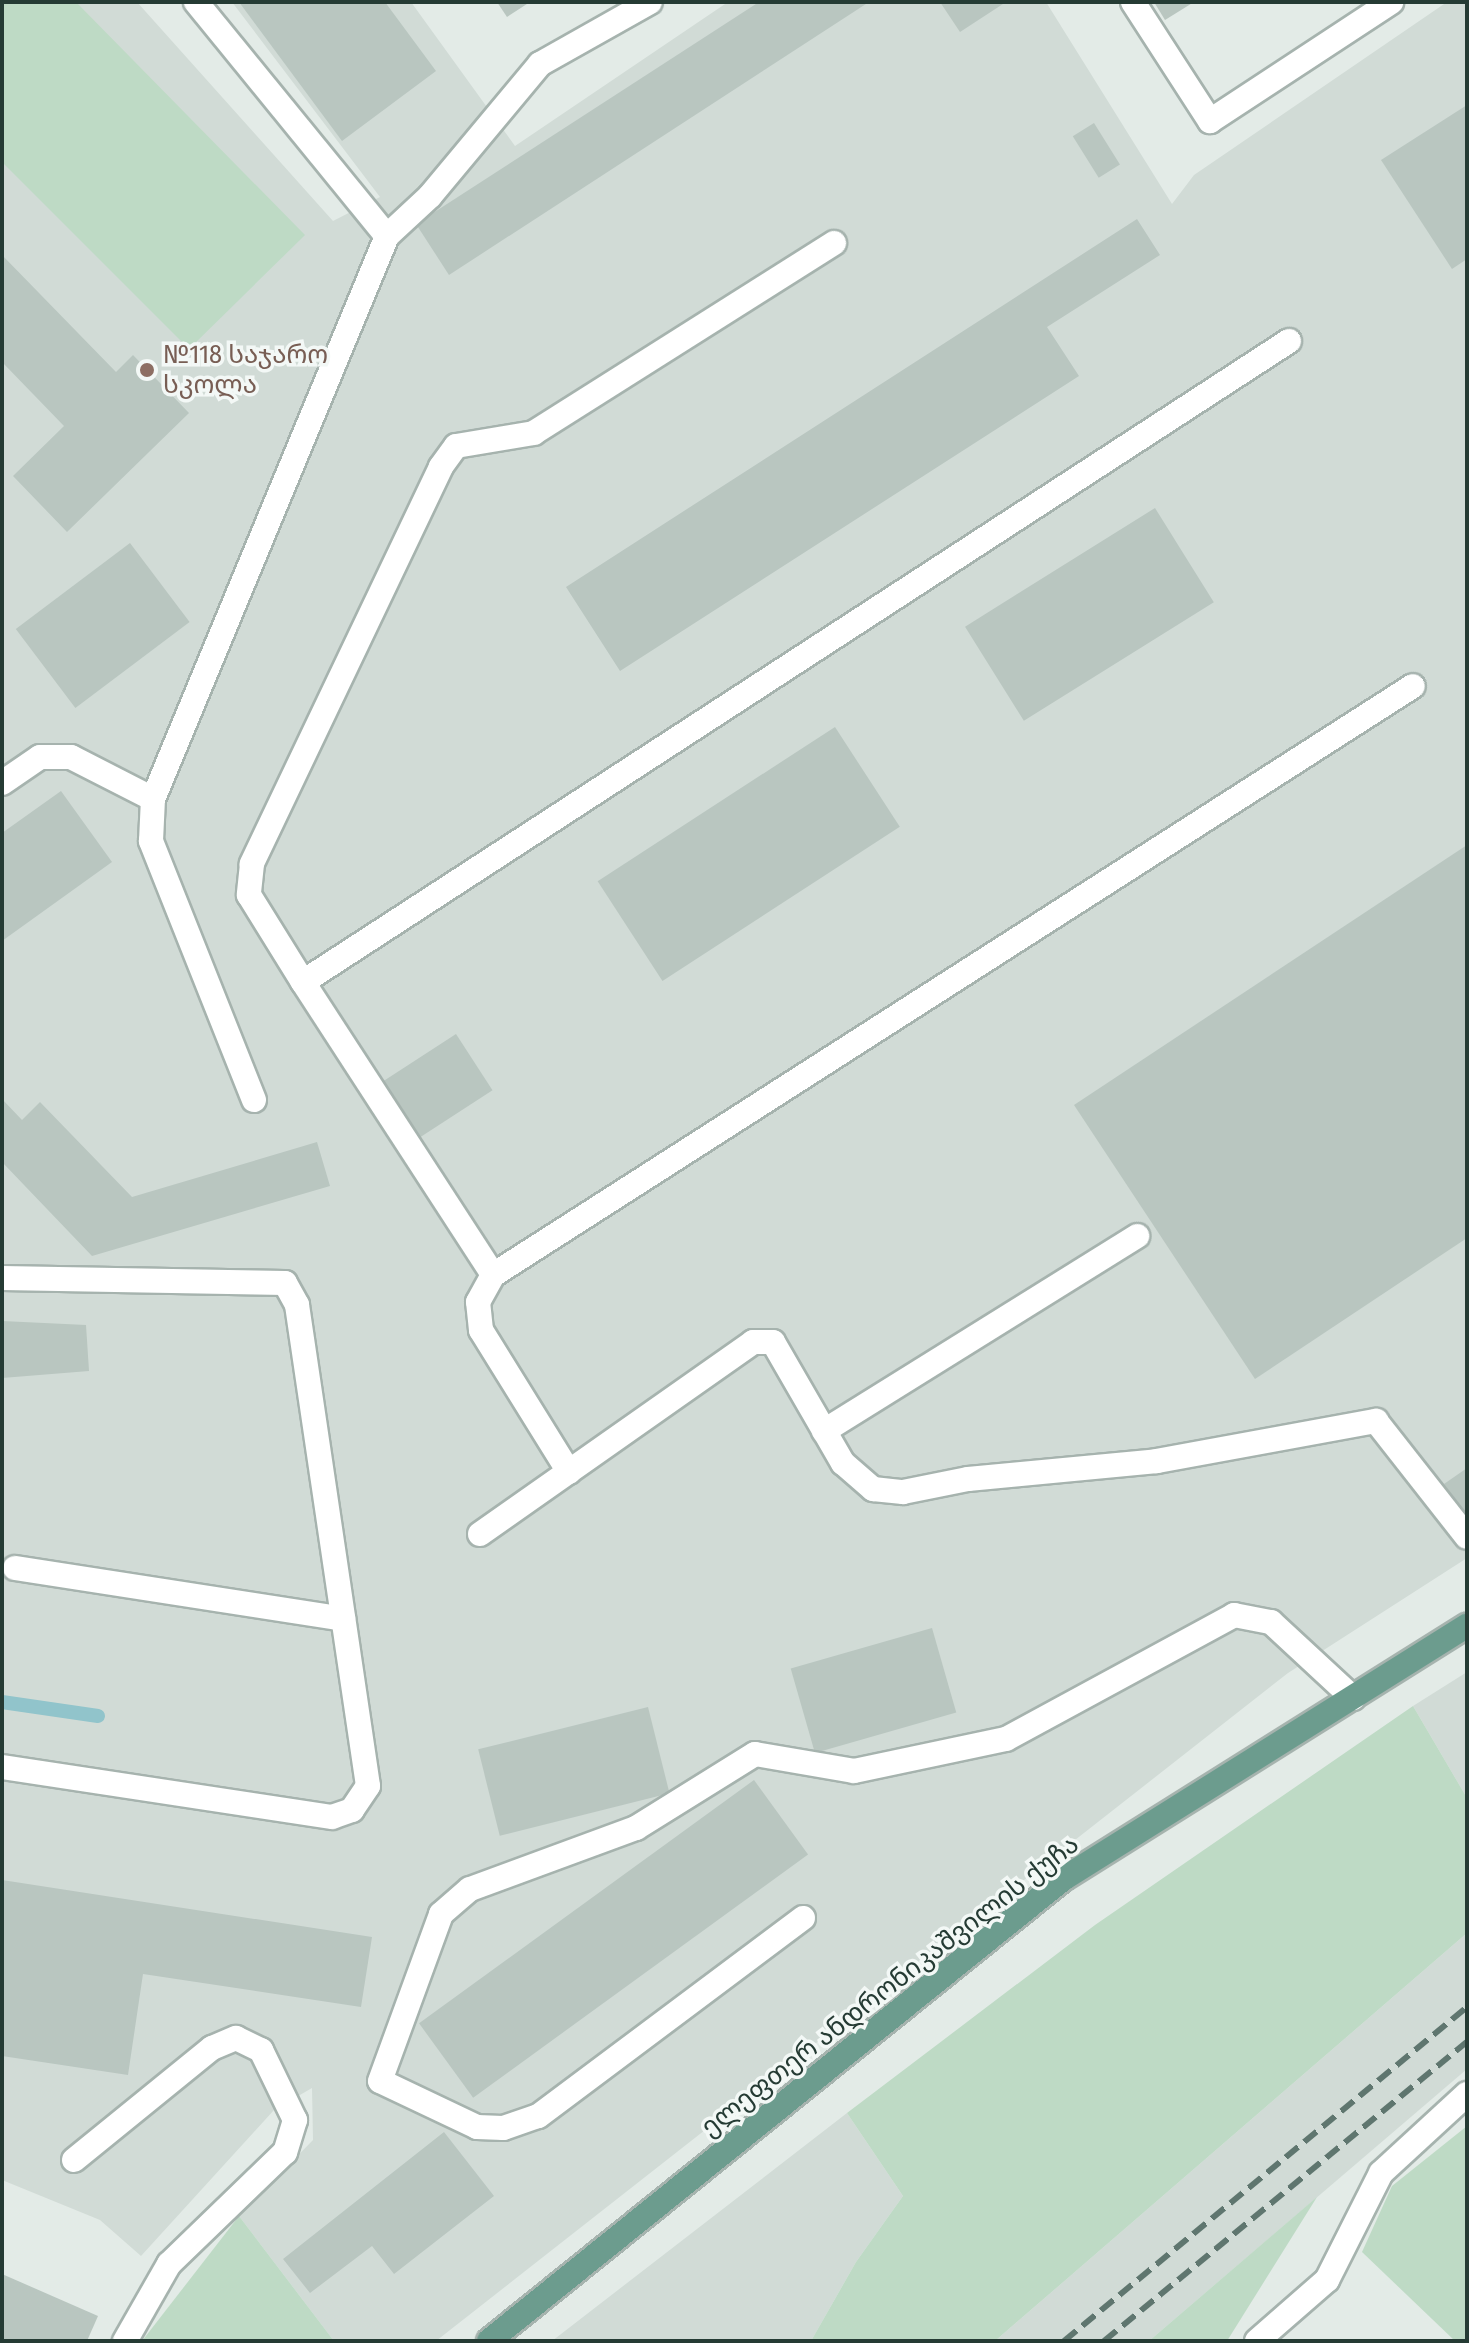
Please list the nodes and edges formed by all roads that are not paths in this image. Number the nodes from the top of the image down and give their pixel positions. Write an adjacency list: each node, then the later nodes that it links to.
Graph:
1 (196, 2): 5 (street)
2 (650, 2): 5 (street)
3 (1133, 2): 4 (street)
4 (1391, 2)
5 (387, 236): 10 (street)
6 (834, 243): 11 (street)
7 (1289, 341): 11 (street)
8 (1413, 686): 14 (street)
9 (2, 783): 10 (street)
10 (153, 799): 12 (street)
11 (303, 982): 14 (street)
12 (254, 1100)
13 (1137, 1236): 16 (street)
14 (493, 1275): 17 (street)
15 (2, 1278): 21 (street)
16 (824, 1431): 17 (street); 19 (street)
17 (569, 1472): 18 (street)
18 (480, 1534)
19 (1467, 1537)
20 (15, 1568): 21 (street)
21 (343, 1619): 24 (street)
22 (1467, 1626): 23 (main road, ელეფთერ ანდრონიკაშვილის ქუჩა)
23 (1353, 1698): 25 (street); 29 (main road, ელეფთერ ანდრონიკაშვილის ქუჩა)
24 (2, 1767)
25 (803, 1918)
26 (1467, 2094): 30 (street)
27 (74, 2160): 28 (street)
28 (125, 2341)
29 (489, 2341)
30 (1257, 2341)

